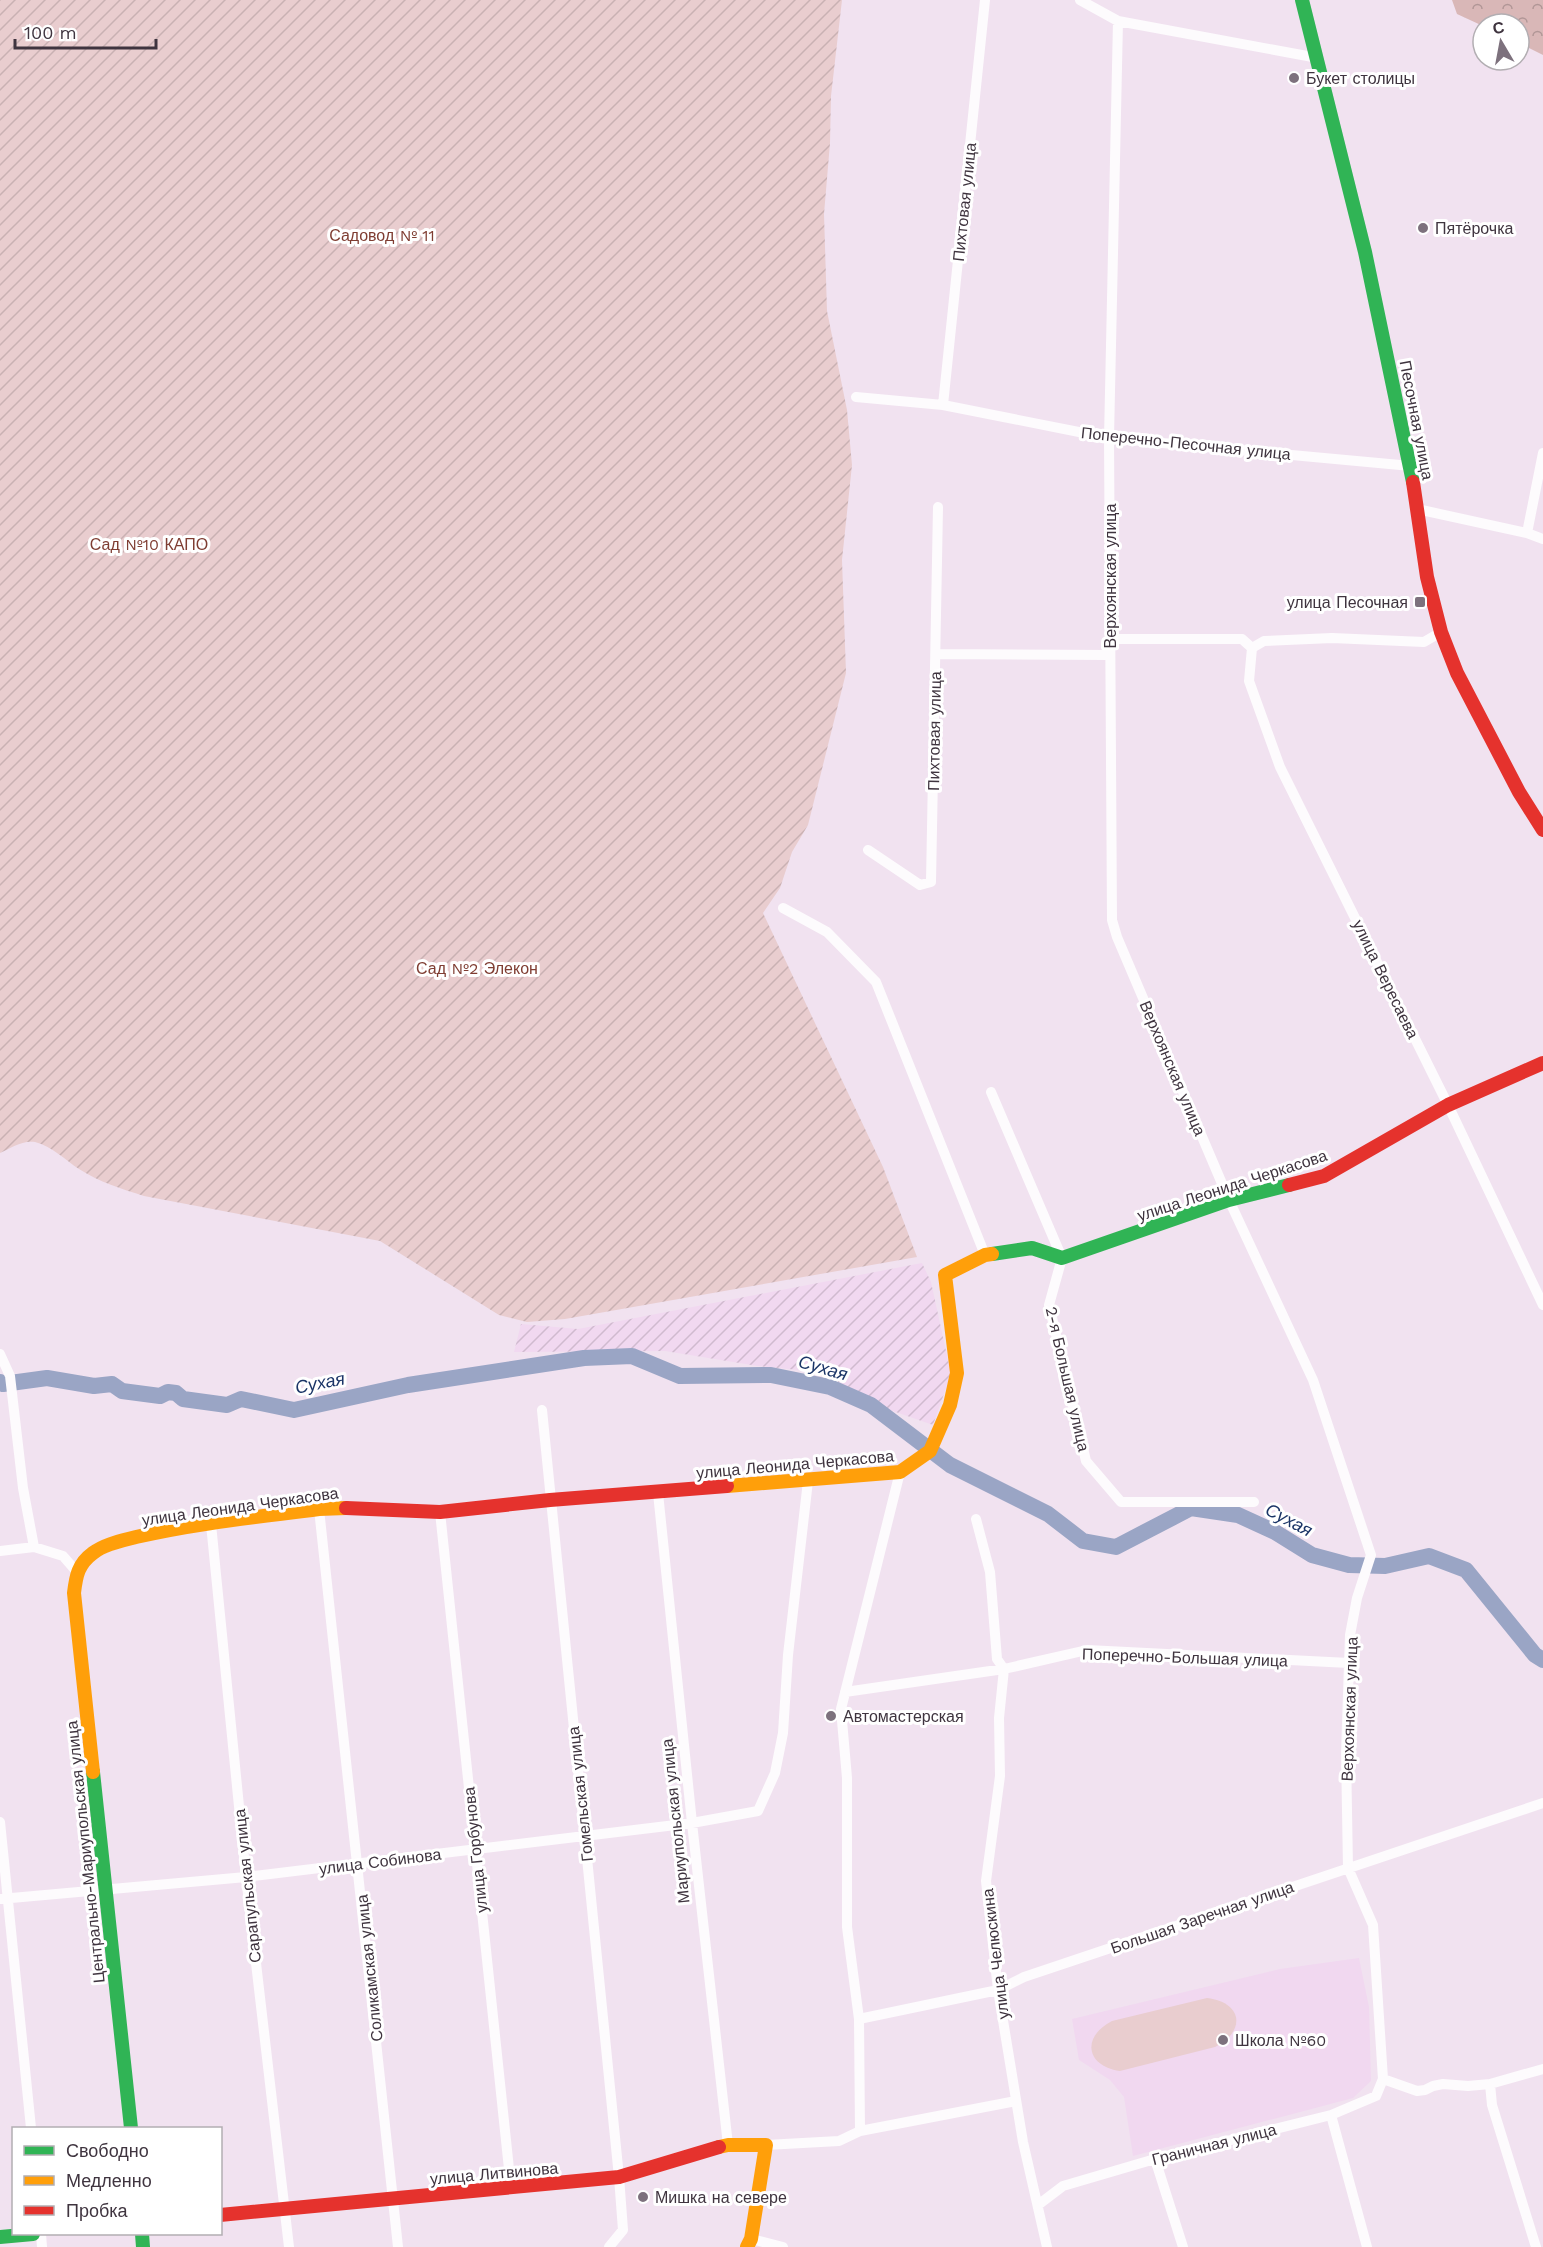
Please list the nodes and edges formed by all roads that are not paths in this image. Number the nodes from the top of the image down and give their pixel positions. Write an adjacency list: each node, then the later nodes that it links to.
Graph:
1 (985, 0): 7 (street, Пихтовая улица)
2 (1080, 0): 4 (street)
3 (1302, 0): 5 (street, Песочная улица)
4 (1118, 21): 5 (street); 8 (street, Верхоянская улица)
5 (1318, 58): 10 (street, Песочная улица)
6 (856, 397): 7 (street, Поперечно-Песочная улица)
7 (943, 405): 8 (street, Поперечно-Песочная улица)
8 (1109, 438): 10 (street, Поперечно-Песочная улица); 16 (street, Верхоянская улица)
9 (1543, 453): 13 (street)
10 (1411, 466): 12 (street, Песочная улица)
11 (938, 507): 18 (street, Пихтовая улица)
12 (1417, 509): 13 (street); 15 (street, Песочная улица)
13 (1527, 533): 14 (street)
14 (1543, 539)
15 (1441, 632): 17 (street); 20 (street, Песочная улица)
16 (1110, 639): 17 (street); 19 (street, Верхоянская улица)
17 (1252, 648): 25 (street, улица Вересаева)
18 (936, 654): 19 (street); 21 (street, Пихтовая улица)
19 (1110, 655): 26 (street, Верхоянская улица)
20 (1543, 830)
21 (868, 850)
22 (783, 908): 27 (street)
23 (1543, 1063): 25 (street, улица Леонида Черкасова)
24 (991, 1092): 28 (street)
25 (1448, 1105): 26 (street, улица Леонида Черкасова); 29 (street, улица Вересаева)
26 (1229, 1200): 28 (street, улица Леонида Черкасова); 44 (street, Верхоянская улица)
27 (985, 1256): 28 (street, улица Леонида Черкасова); 32 (street, улица Леонида Черкасова)
28 (1062, 1258): 36 (street, 2-я Большая улица)
29 (1543, 1305)
30 (0, 1354): 41 (street)
31 (542, 1410): 35 (street, Гомельская улица)
32 (900, 1472): 33 (street, улица Леонида Черкасова); 46 (street)
33 (808, 1481): 34 (street, улица Леонида Черкасова); 49 (street, улица Собинова)
34 (658, 1493): 35 (street, улица Леонида Черкасова); 49 (street, Мариупольская улица)
35 (550, 1500): 38 (street, улица Леонида Черкасова); 50 (street, Гомельская улица)
36 (1254, 1502)
37 (319, 1509): 38 (street, улица Леонида Черкасова); 40 (street, улица Леонида Черкасова); 52 (street, Соликамская улица)
38 (440, 1512): 51 (street, улица Горбунова)
39 (976, 1519): 45 (street, улица Челюскина)
40 (212, 1524): 43 (street, улица Леонида Черкасова); 54 (street, Сарапульская улица)
41 (34, 1547): 42 (street); 43 (street)
42 (0, 1551)
43 (77, 1572): 55 (street, Центрально-Мариупольская улица)
44 (1349, 1663): 45 (street, Поперечно-Большая улица); 53 (street, Верхоянская улица)
45 (1004, 1669): 46 (street, Поперечно-Большая улица); 57 (street, улица Челюскина)
46 (845, 1692): 58 (street)
47 (1543, 1803): 53 (street, Большая Заречная улица)
48 (0, 1821): 56 (street)
49 (692, 1823): 50 (street, улица Собинова); 67 (street, Мариупольская улица)
50 (585, 1836): 51 (street, улица Собинова); 70 (street, Гомельская улица)
51 (474, 1849): 52 (street, улица Собинова); 71 (street, улица Горбунова)
52 (357, 1863): 54 (street, улица Собинова); 72 (street, Соликамская улица)
53 (1348, 1868): 57 (street, Большая Заречная улица); 60 (street, Верхоянская улица)
54 (246, 1877): 55 (street, улица Собинова); 74 (street, Сарапульская улица)
55 (105, 1888): 56 (street, улица Собинова); 65 (street, Центрально-Мариупольская улица)
56 (4, 1899): 64 (street)
57 (998, 1990): 58 (street, Большая Заречная улица); 62 (street, улица Челюскина)
58 (859, 2019): 66 (street)
59 (1543, 2069): 61 (street)
60 (1383, 2079): 61 (street); 63 (street, Граничная улица)
61 (1490, 2084): 86 (street)
62 (1016, 2101): 66 (street); 73 (street, улица Челюскина)
63 (1331, 2115): 69 (street, Граничная улица); 85 (street)
64 (31, 2127)
65 (131, 2127)
66 (860, 2131): 68 (street)
67 (728, 2145): 68 (street, улица Литвинова); 70 (street, улица Литвинова)
68 (766, 2145): 78 (street)
69 (1155, 2159): 73 (street, Граничная улица); 84 (street)
70 (619, 2177): 71 (street, улица Литвинова); 81 (street, Гомельская улица)
71 (511, 2188): 72 (street, улица Литвинова)
72 (393, 2198): 74 (street, улица Литвинова); 80 (street, Соликамская улица)
73 (1038, 2205): 83 (street, улица Челюскина)
74 (285, 2209): 75 (street, улица Литвинова); 79 (street, Сарапульская улица)
75 (222, 2215)
76 (22, 2235): 77 (street)
77 (0, 2237)
78 (749, 2243): 82 (street)
79 (289, 2247)
80 (398, 2247)
81 (609, 2247)
82 (783, 2247)
83 (1047, 2247)
84 (1182, 2247)
85 (1367, 2247)
86 (1536, 2247)

